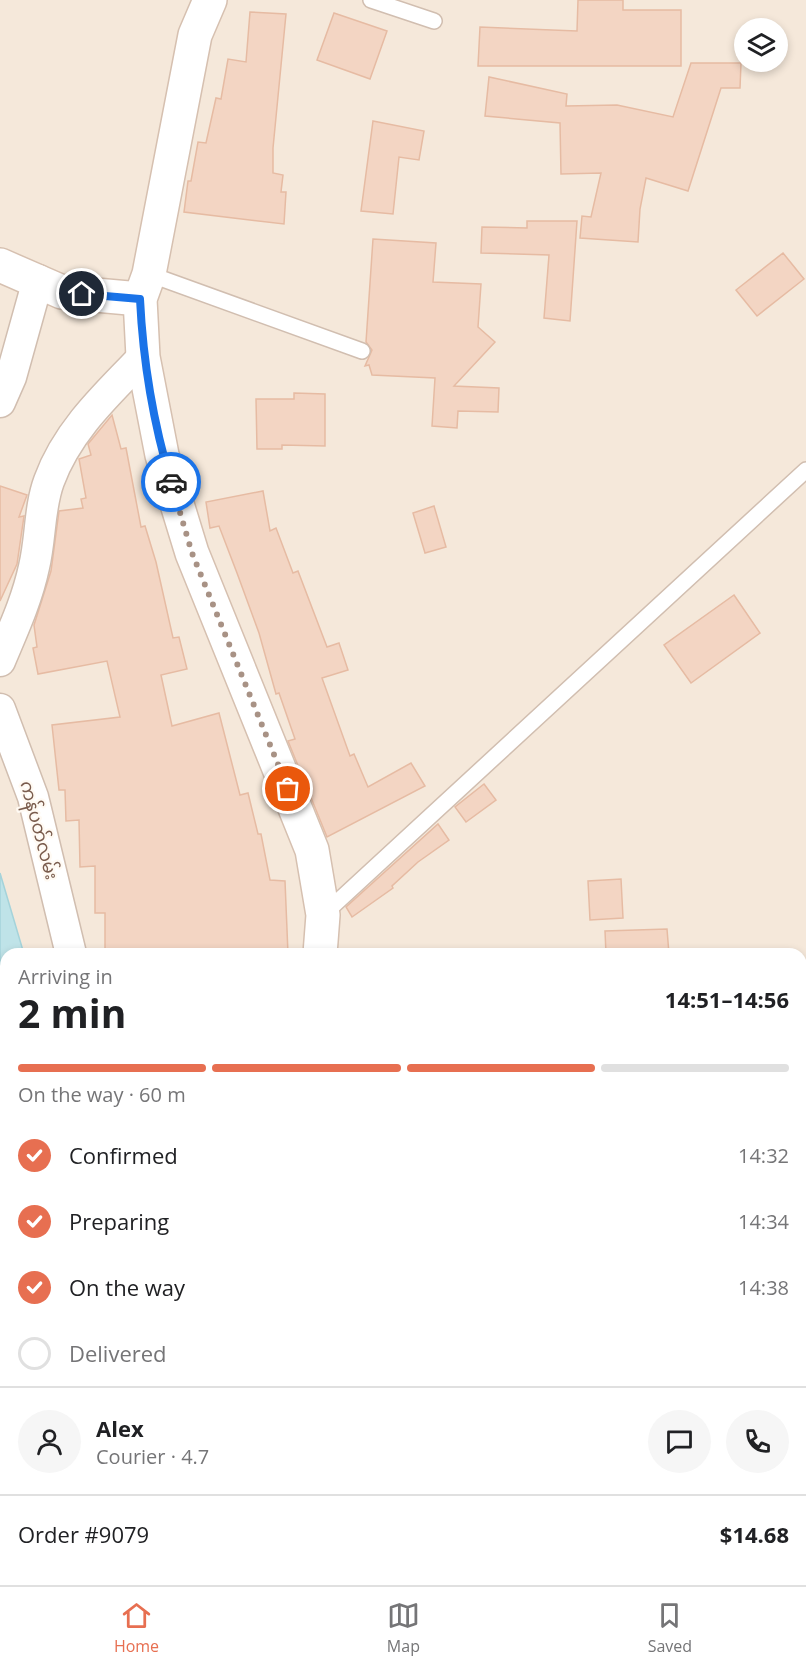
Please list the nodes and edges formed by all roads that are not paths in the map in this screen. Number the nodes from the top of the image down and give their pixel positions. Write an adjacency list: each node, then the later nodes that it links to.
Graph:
1 (210, 0): 6 (main road)
2 (372, 0): 3 (lane)
3 (434, 21)
4 (0, 265): 5 (main road)
5 (38, 280): 6 (main road); 9 (street)
6 (145, 286): 7 (lane); 8 (main road)
7 (362, 351)
8 (143, 357): 11 (street); 13 (main road)
9 (0, 402)
10 (806, 470): 13 (lane)
11 (0, 661)
12 (0, 709): 14 (street, ကန်ပတ်လမ်း)
13 (322, 915): 15 (main road)
14 (70, 948)
15 (320, 948)

